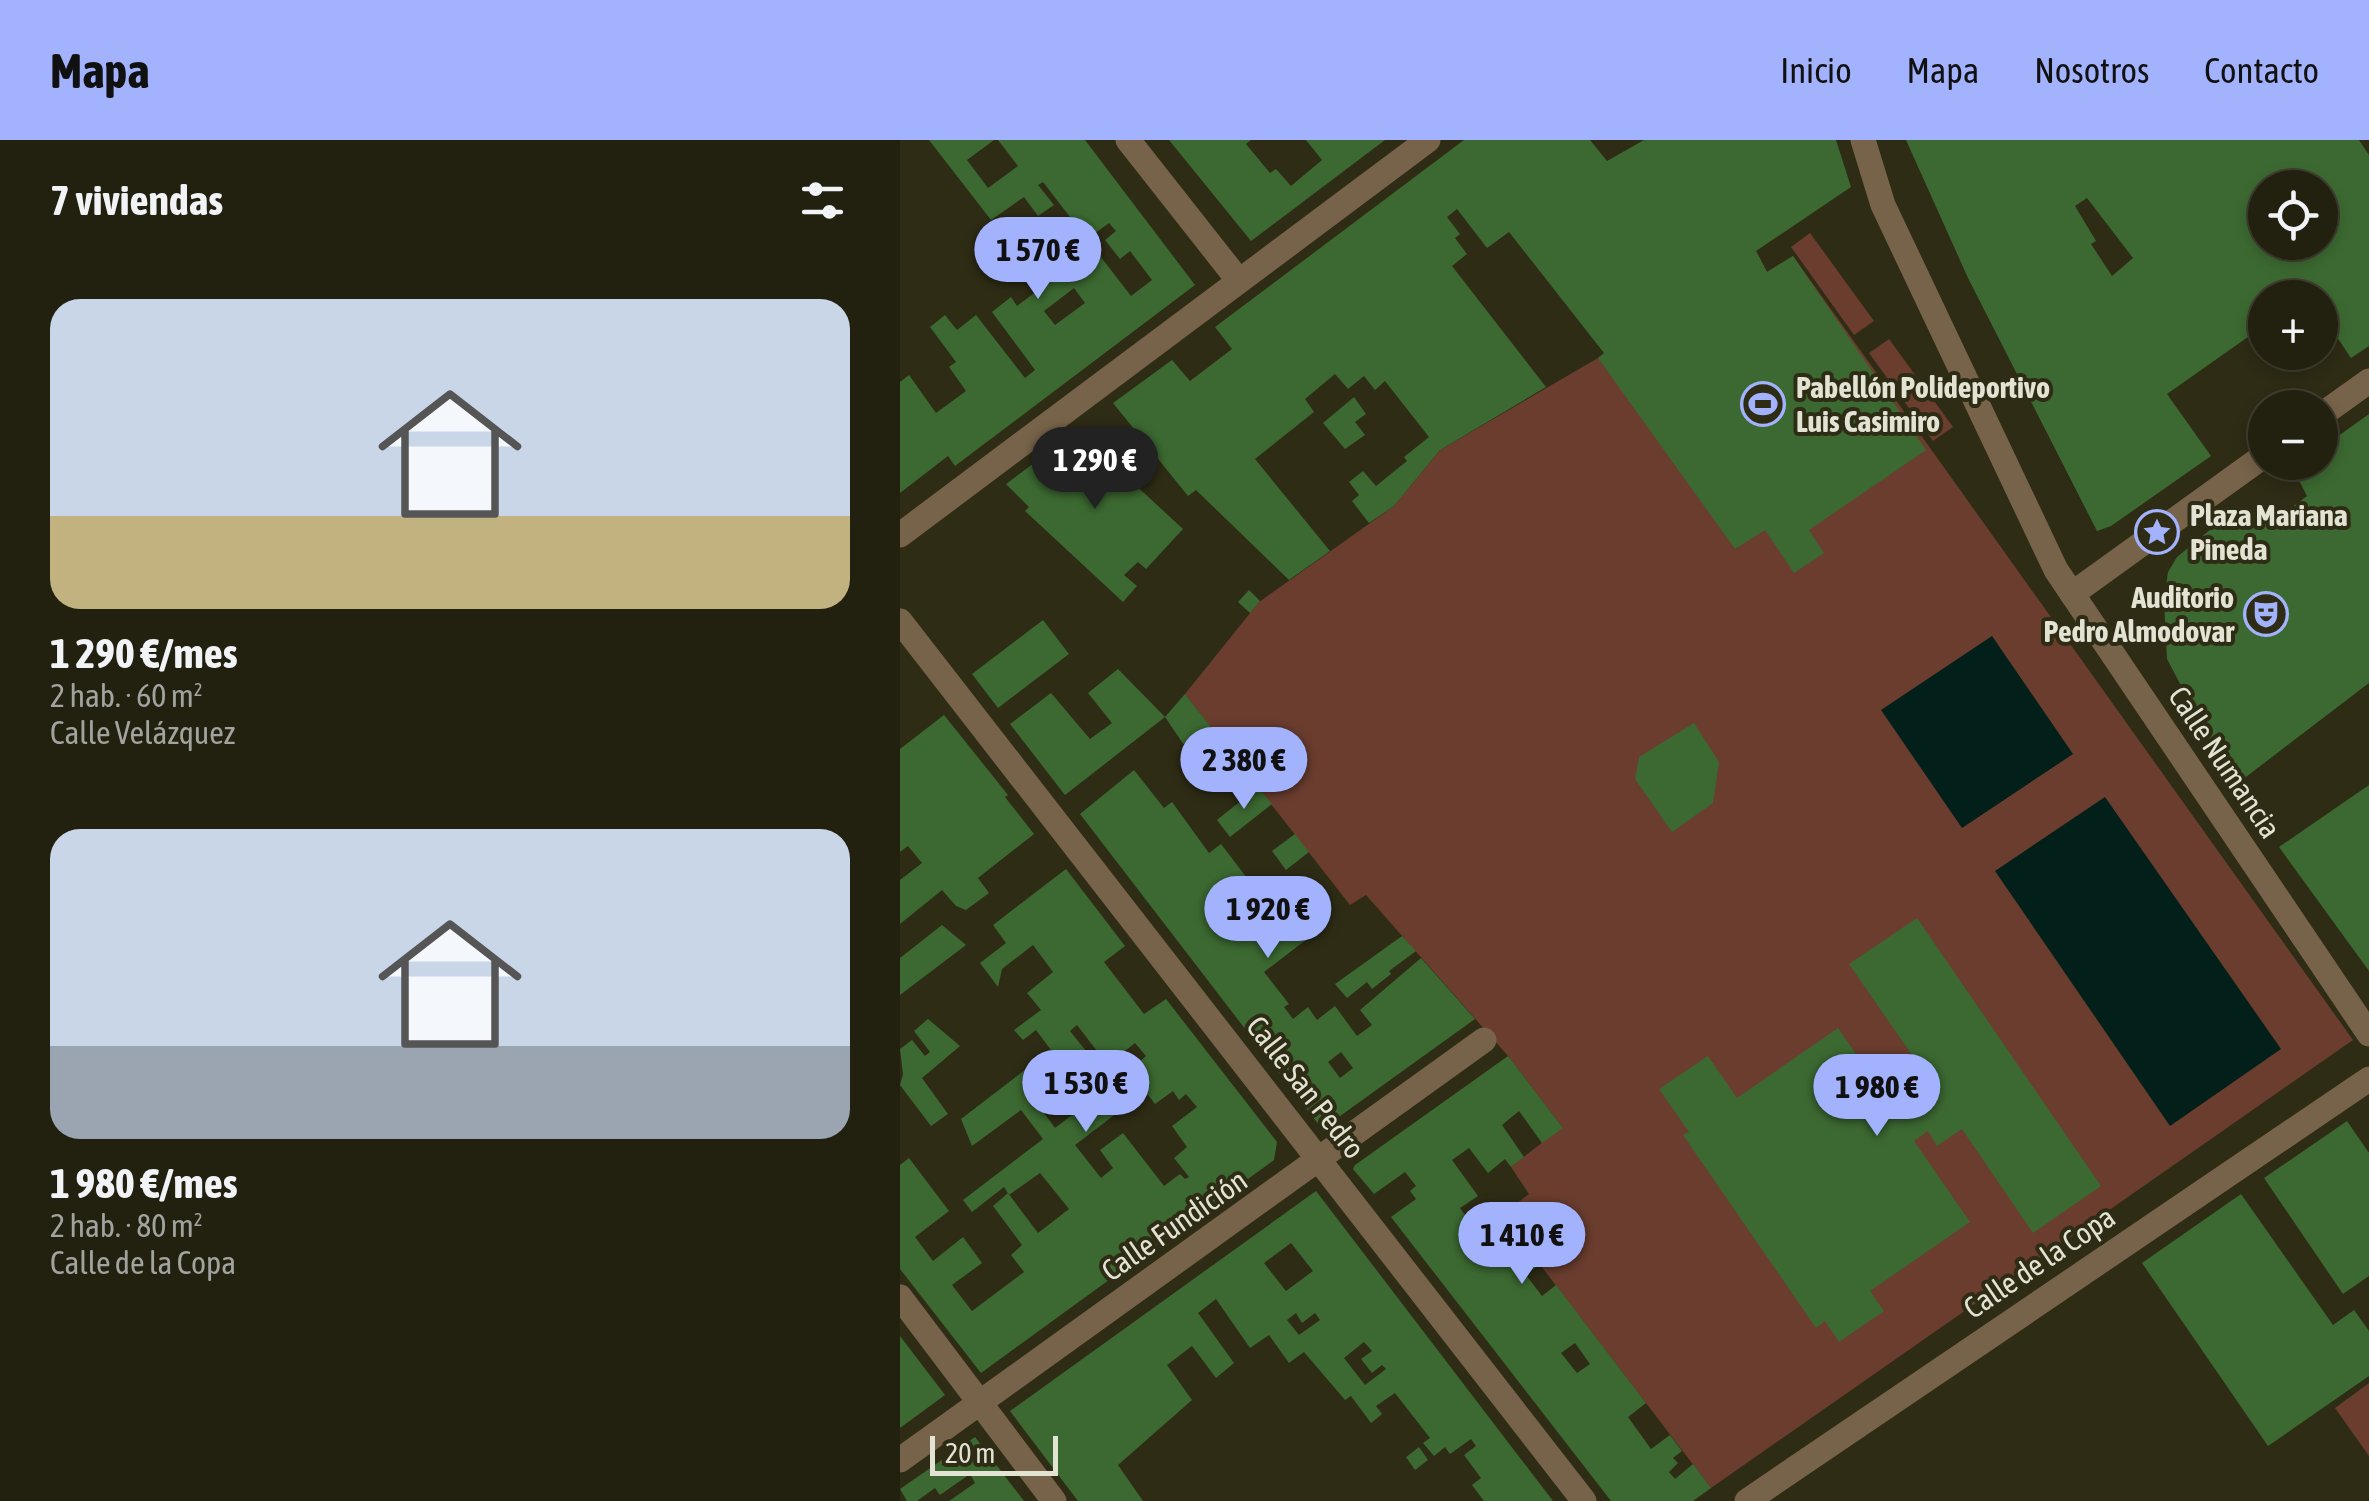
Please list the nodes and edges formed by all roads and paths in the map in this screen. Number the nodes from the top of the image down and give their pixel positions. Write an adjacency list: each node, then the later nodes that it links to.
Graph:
1 (1128, 140): 4 (street)
2 (1428, 140): 4 (street)
3 (1863, 140): 9 (street, Calle Numancia)
4 (1240, 280): 8 (street)
5 (2369, 380): 6 (street)
6 (2338, 403)
7 (2248, 468): 9 (street)
8 (900, 535)
9 (2072, 594): 11 (street, Calle Numancia)
10 (900, 621): 14 (street, Calle San Pedro)
11 (2369, 1034)
12 (1484, 1040): 14 (street, Calle Fundición)
13 (2369, 1079): 18 (street, Calle de la Copa)
14 (1321, 1160): 16 (street, Calle Fundición); 20 (street, Calle San Pedro)
15 (900, 1297): 16 (street)
16 (980, 1402): 17 (street, Calle Fundición); 19 (street)
17 (900, 1460)
18 (1754, 1499)
19 (1054, 1501)
20 (1584, 1501)

